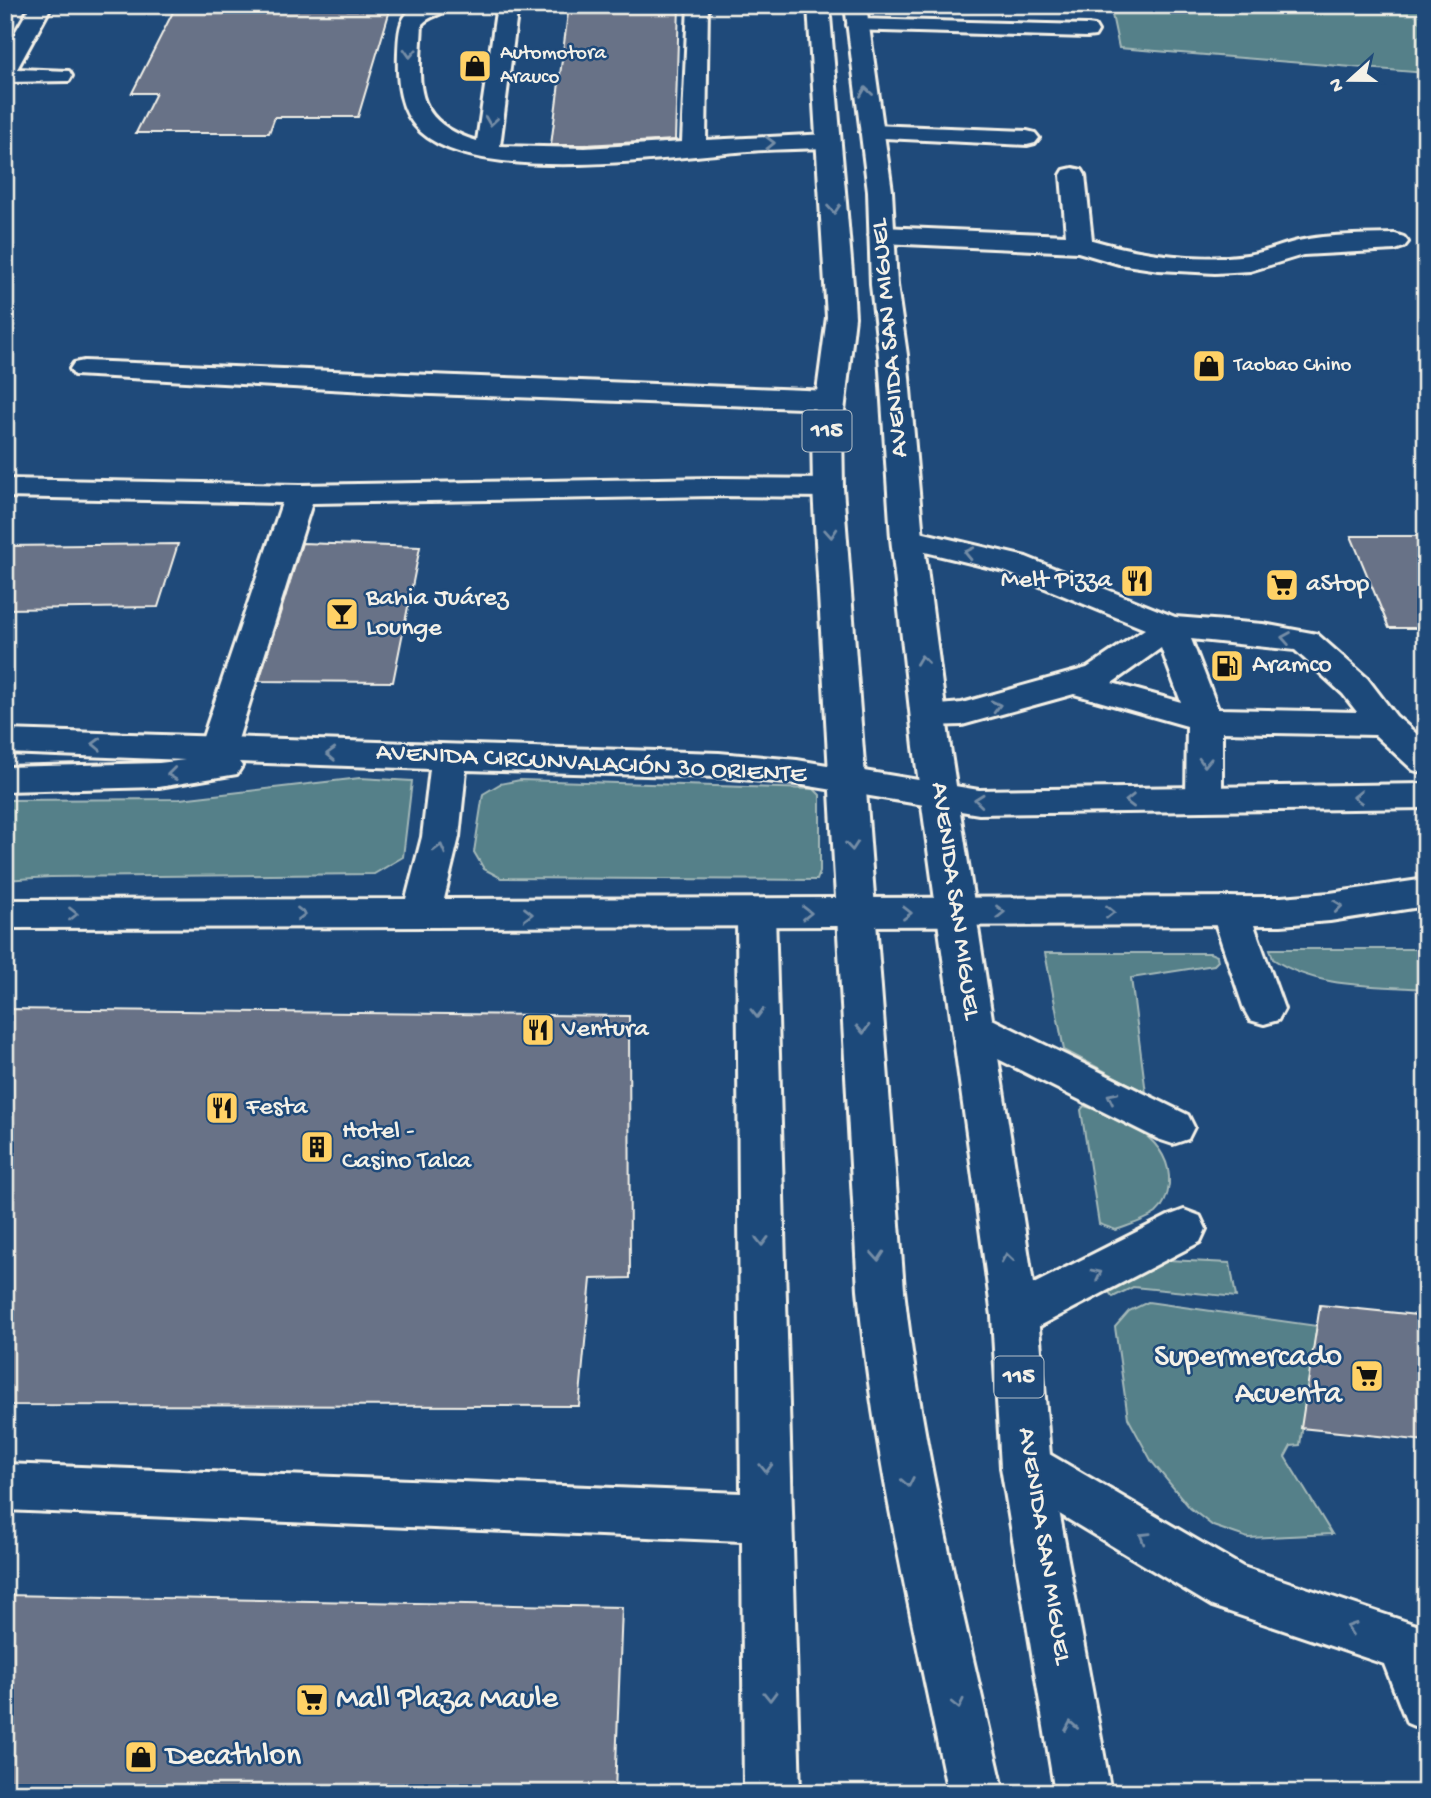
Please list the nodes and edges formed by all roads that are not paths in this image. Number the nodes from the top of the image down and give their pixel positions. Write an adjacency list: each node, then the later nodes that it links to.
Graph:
1 (42, 5): 8 (main road)
2 (443, 5): 14 (main road, one-way to 14)
3 (508, 5): 14 (main road, one-way to 14)
4 (698, 5): 13 (main road)
5 (818, 5): 12 (main road, AVENIDA SAN MIGUEL / 115)
6 (857, 15): 7 (main road); 10 (main road, AVENIDA SAN MIGUEL / 115, one-way to 6)
7 (1087, 31)
8 (5, 73): 9 (main road)
9 (61, 76)
10 (872, 132): 11 (main road); 16 (main road, AVENIDA SAN MIGUEL / 115)
11 (1027, 138)
12 (828, 141): 13 (main road, one-way to 12); 20 (main road, AVENIDA SAN MIGUEL / 115, one-way to 20)
13 (694, 150): 14 (main road)
14 (487, 152)
15 (1073, 175): 18 (main road)
16 (882, 235): 18 (main road); 24 (main road, AVENIDA SAN MIGUEL / 115)
17 (1395, 242): 18 (main road)
18 (1080, 244)
19 (84, 369): 20 (main road)
20 (830, 400): 22 (main road, AVENIDA SAN MIGUEL / 115)
21 (5, 488): 23 (main road)
22 (828, 488): 23 (main road); 36 (main road, AVENIDA SAN MIGUEL / 115, one-way to 36)
23 (300, 494): 31 (main road)
24 (907, 538): 25 (main road, one-way to 24); 27 (main road, AVENIDA SAN MIGUEL / 115, one-way to 24)
25 (1170, 627): 26 (main road); 28 (main road); 29 (main road, one-way to 25)
26 (1074, 683): 27 (main road, one-way to 26); 28 (main road)
27 (929, 715): 37 (main road, AVENIDA SAN MIGUEL / 115)
28 (1205, 720): 29 (main road); 39 (main road, one-way to 39)
29 (1384, 724): 34 (main road)
30 (5, 741): 31 (main road, AVENIDA CIRCUNVALACIÓN 30 ORIENTE, one-way to 30)
31 (217, 749): 32 (main road, AVENIDA CIRCUNVALACIÓN 30 ORIENTE)
32 (287, 752): 33 (main road, AVENIDA CIRCUNVALACIÓN 30 ORIENTE, one-way to 32); 35 (main road, one-way to 35)
33 (448, 758): 36 (main road, AVENIDA CIRCUNVALACIÓN 30 ORIENTE); 46 (main road, one-way to 33)
34 (1426, 762)
35 (5, 779)
36 (846, 779): 37 (main road, AVENIDA CIRCUNVALACIÓN 30 ORIENTE); 44 (main road, AVENIDA SAN MIGUEL / 115, one-way to 44)
37 (938, 793): 39 (main road, AVENIDA CIRCUNVALACIÓN 30 ORIENTE, one-way to 37); 42 (main road, AVENIDA SAN MIGUEL / 115)
38 (1426, 796): 39 (main road, AVENIDA CIRCUNVALACIÓN 30 ORIENTE, one-way to 39)
39 (1204, 799)
40 (1426, 892): 41 (main road, one-way to 40)
41 (1230, 911): 42 (main road, one-way to 41); 47 (main road)
42 (957, 912): 44 (main road, one-way to 42); 48 (main road, AVENIDA SAN MIGUEL / 115)
43 (756, 913): 44 (main road, one-way to 44); 46 (main road, one-way to 43); 54 (main road, one-way to 54)
44 (857, 913): 58 (main road, AVENIDA SAN MIGUEL / 115, one-way to 58)
45 (5, 914): 46 (main road, one-way to 46)
46 (420, 914)
47 (1264, 1009)
48 (973, 1028): 49 (main road, one-way to 48); 51 (main road, AVENIDA SAN MIGUEL / 115, one-way to 48)
49 (1173, 1127)
50 (1184, 1229): 51 (main road, one-way to 50)
51 (1015, 1316): 52 (main road, AVENIDA SAN MIGUEL / 115)
52 (1026, 1467): 55 (main road, one-way to 52); 59 (main road, AVENIDA SAN MIGUEL / 115, one-way to 52)
53 (5, 1487): 54 (main road)
54 (766, 1518): 57 (main road, one-way to 57)
55 (1414, 1647): 56 (main road)
56 (1426, 1704)
57 (772, 1793)
58 (976, 1793)
59 (1083, 1793)

